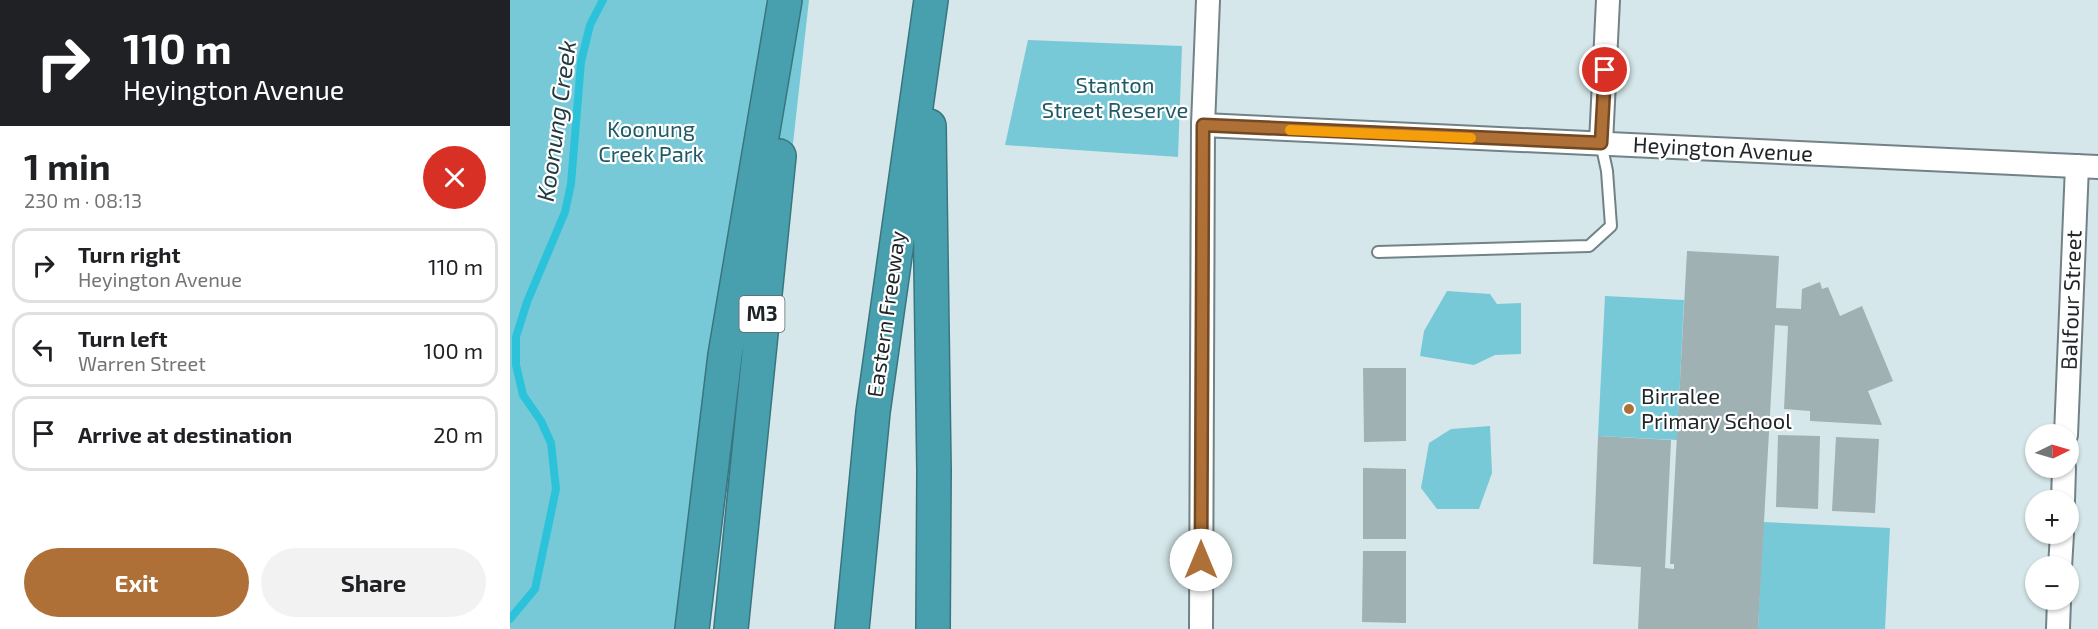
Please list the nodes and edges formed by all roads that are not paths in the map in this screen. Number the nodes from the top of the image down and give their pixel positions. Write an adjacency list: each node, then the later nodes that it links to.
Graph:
1 (785, 0): 12 (highway)
2 (807, 0): 13 (highway, M3)
3 (1208, 0): 6 (street)
4 (1608, 0): 7 (street)
5 (929, 9): 14 (highway, Eastern Freeway); 15 (highway)
6 (1203, 125): 7 (street, Heyington Avenue); 16 (street)
7 (1601, 143): 8 (street, Heyington Avenue); 9 (lane)
8 (2087, 166): 10 (street, Balfour Street)
9 (1378, 252)
10 (2067, 424)
11 (2059, 610): 17 (street)
12 (692, 629)
13 (731, 629)
14 (852, 629)
15 (933, 629)
16 (1201, 629)
17 (2058, 629)

